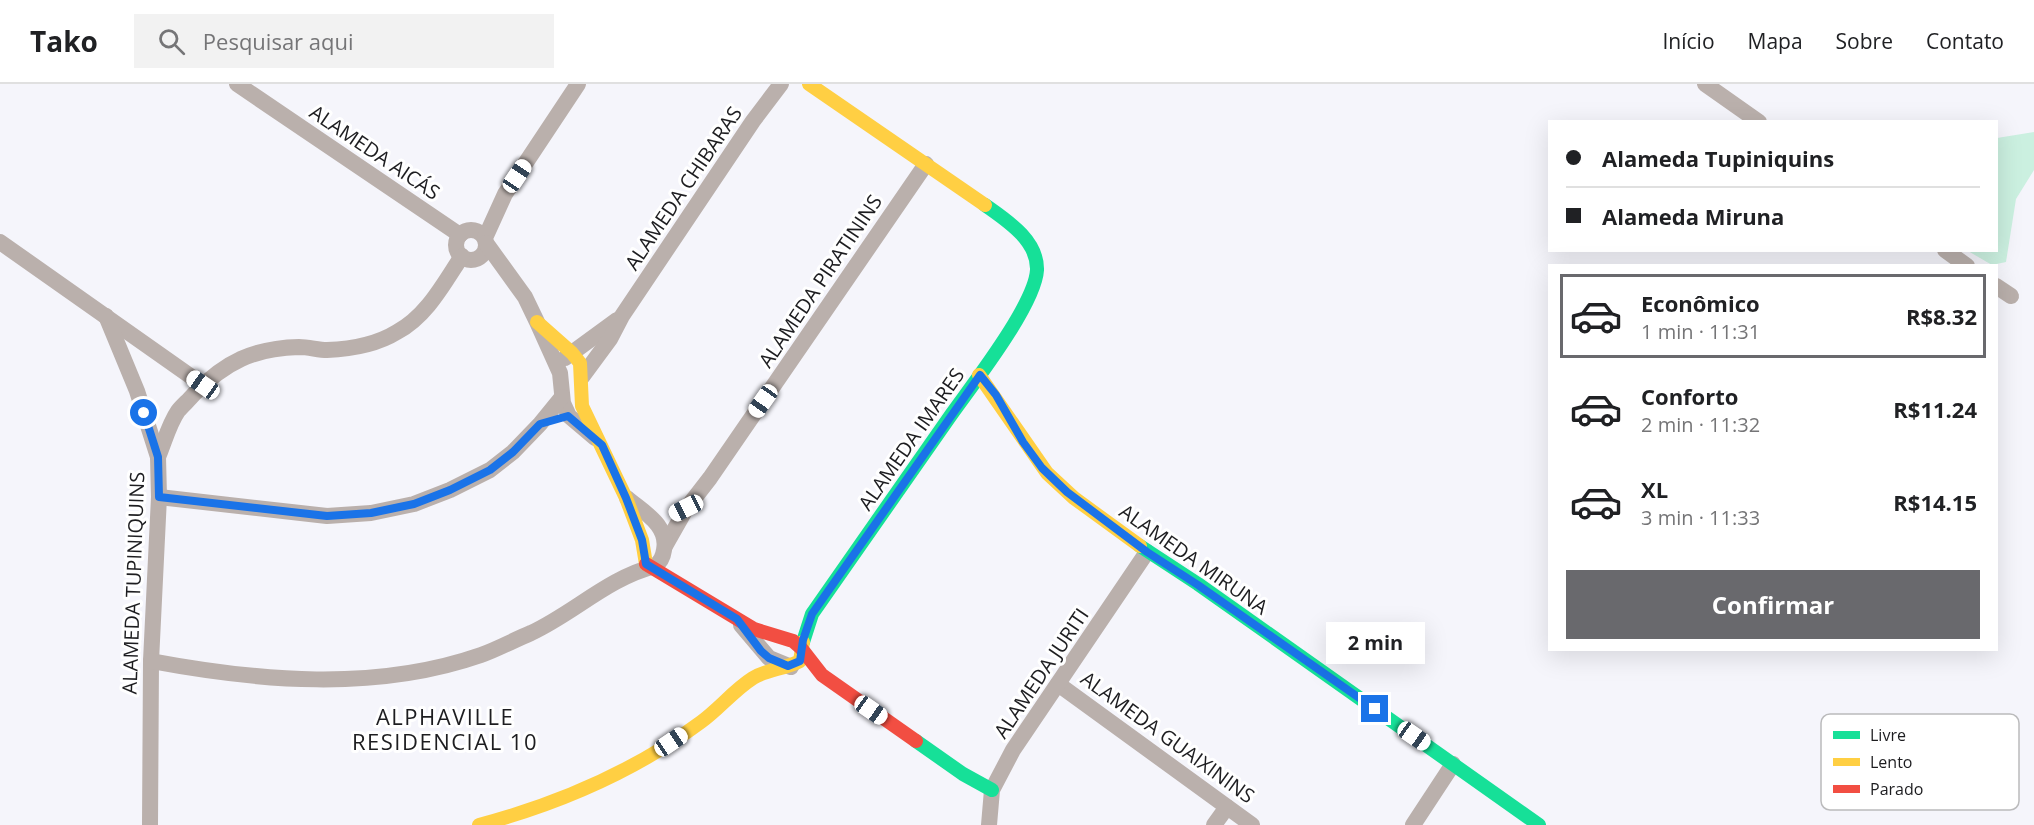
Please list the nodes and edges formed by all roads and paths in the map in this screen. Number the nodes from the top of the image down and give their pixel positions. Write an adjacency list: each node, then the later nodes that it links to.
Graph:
1 (237, 84): 8 (street, ALAMEDA AICÁS)
2 (578, 84): 8 (street)
3 (781, 84): 17 (street, ALAMEDA CHIBARAS)
4 (809, 84): 7 (street)
5 (1705, 84): 6 (street)
6 (1756, 120)
7 (926, 164): 21 (street, ALAMEDA IMARES); 31 (street, ALAMEDA PIRATININS)
8 (476, 236): 11 (street); 11 (street); 13 (street, ALAMEDA AICÁS)
9 (0, 242): 16 (street)
10 (1948, 252): 12 (street)
11 (469, 257): 13 (street, ALAMEDA AICÁS); 23 (street)
12 (1964, 264)
13 (514, 282): 18 (street, ALAMEDA AICÁS)
14 (1998, 287): 15 (street)
15 (2011, 296)
16 (106, 316): 23 (street); 28 (street, ALAMEDA TUPINIQUINS)
17 (622, 316): 19 (street); 22 (street)
18 (537, 322): 19 (street, ALAMEDA AICÁS); 20 (street, ALAMEDA AICÁS)
19 (572, 353): 20 (street); 22 (street, ALAMEDA AICÁS)
20 (556, 365): 24 (street, ALAMEDA AICÁS)
21 (980, 375): 34 (street, ALAMEDA MIRUNA); 38 (street, ALAMEDA IMARES)
22 (582, 377): 25 (street, ALAMEDA AICÁS)
23 (203, 385): 28 (street)
24 (562, 397): 25 (street, ALAMEDA AICÁS); 26 (street)
25 (575, 411): 26 (street); 27 (street)
26 (540, 424): 29 (street)
27 (602, 445): 30 (street)
28 (158, 457): 29 (street, ALAMEDA TUPINIQUINS)
29 (159, 497): 43 (street, ALAMEDA TUPINIQUINS)
30 (626, 498): 32 (street); 33 (street)
31 (686, 508): 32 (street); 35 (street, ALAMEDA PIRATININS)
32 (657, 522): 33 (street); 35 (street)
33 (642, 540): 35 (street); 36 (street)
34 (1147, 552): 47 (street, ALAMEDA JURITI); 48 (street, ALAMEDA MIRUNA)
35 (659, 557): 36 (street); 37 (street)
36 (616, 580): 43 (street)
37 (685, 587): 39 (street)
38 (812, 614): 40 (street); 41 (street, ALAMEDA IMARES)
39 (737, 619): 40 (street); 42 (street)
40 (779, 637): 41 (street); 42 (street)
41 (801, 648): 44 (street, ALAMEDA IMARES); 45 (street)
42 (761, 651): 44 (street); 46 (street)
43 (151, 661): 52 (street, ALAMEDA TUPINIQUINS)
44 (788, 666): 45 (street); 46 (street)
45 (822, 675): 49 (street)
46 (751, 679): 51 (street)
47 (1058, 684): 49 (street, ALAMEDA JURITI); 50 (street, ALAMEDA GUAIXININS)
48 (1453, 764): 56 (street); 57 (street, ALAMEDA MIRUNA)
49 (992, 790): 53 (street, ALAMEDA JURITI)
50 (1227, 807): 54 (street); 55 (street, ALAMEDA GUAIXININS)
51 (485, 824)
52 (150, 825)
53 (989, 825)
54 (1214, 825)
55 (1252, 825)
56 (1413, 825)
57 (1539, 825)

